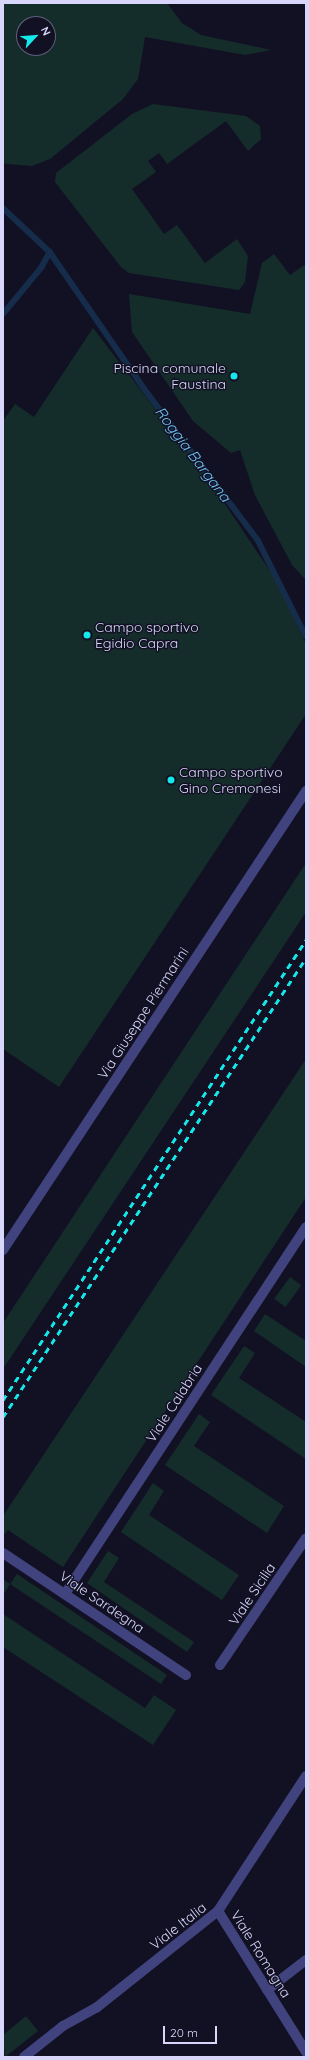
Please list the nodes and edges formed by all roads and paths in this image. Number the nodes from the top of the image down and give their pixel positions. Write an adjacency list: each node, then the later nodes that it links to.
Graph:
1 (306, 791): 3 (street, Via Giuseppe Piermarini)
2 (306, 1228): 6 (street, Viale Calabria)
3 (3, 1250)
4 (306, 1538): 7 (street, Viale Sicilia)
5 (3, 1553): 6 (street, Viale Sardegna)
6 (65, 1594): 8 (street, Viale Sardegna)
7 (220, 1665)
8 (186, 1675)
9 (306, 1776): 10 (street, Viale Italia)
10 (218, 1911): 12 (street, Viale Romagna); 14 (street, Viale Italia)
11 (306, 1960): 12 (street)
12 (267, 1990): 13 (street, Viale Romagna)
13 (306, 2052)
14 (24, 2057)

